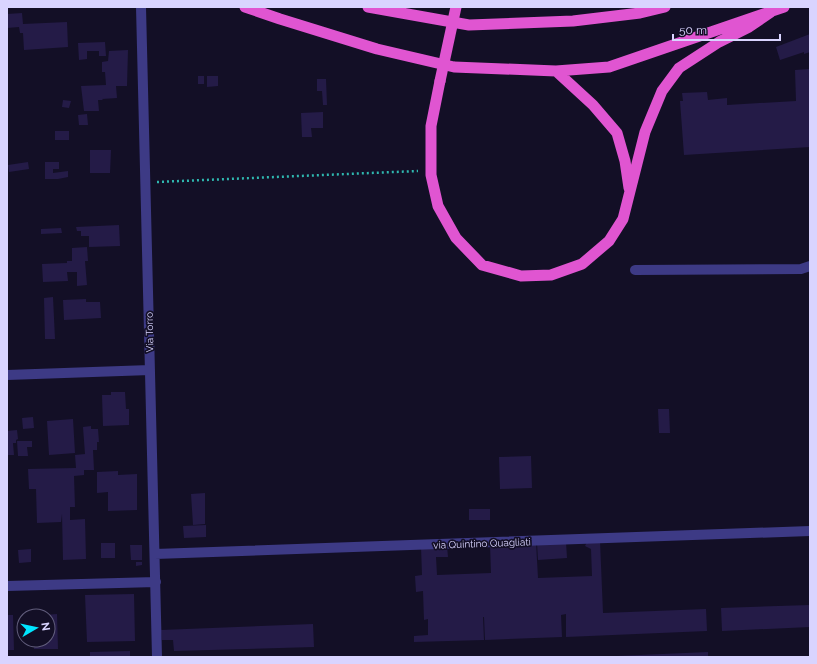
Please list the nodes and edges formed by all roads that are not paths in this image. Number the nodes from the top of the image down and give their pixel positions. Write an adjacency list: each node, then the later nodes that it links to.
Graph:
1 (141, 7): 12 (street, Via Torro)
2 (245, 7): 8 (highway)
3 (368, 7): 5 (highway)
4 (456, 7): 9 (highway, bridge)
5 (665, 7)
6 (784, 7): 7 (highway)
7 (771, 12): 8 (highway); 9 (highway)
8 (556, 71): 9 (highway)
9 (630, 194)
10 (810, 266): 11 (street)
11 (635, 270)
12 (150, 370): 13 (street); 15 (street, Via Torro)
13 (7, 375)
14 (810, 531): 15 (street, via Quintino Quagliati)
15 (155, 554): 16 (street, Via Torro)
16 (156, 582): 17 (street); 18 (street, Via Torro)
17 (7, 586)
18 (157, 657)

